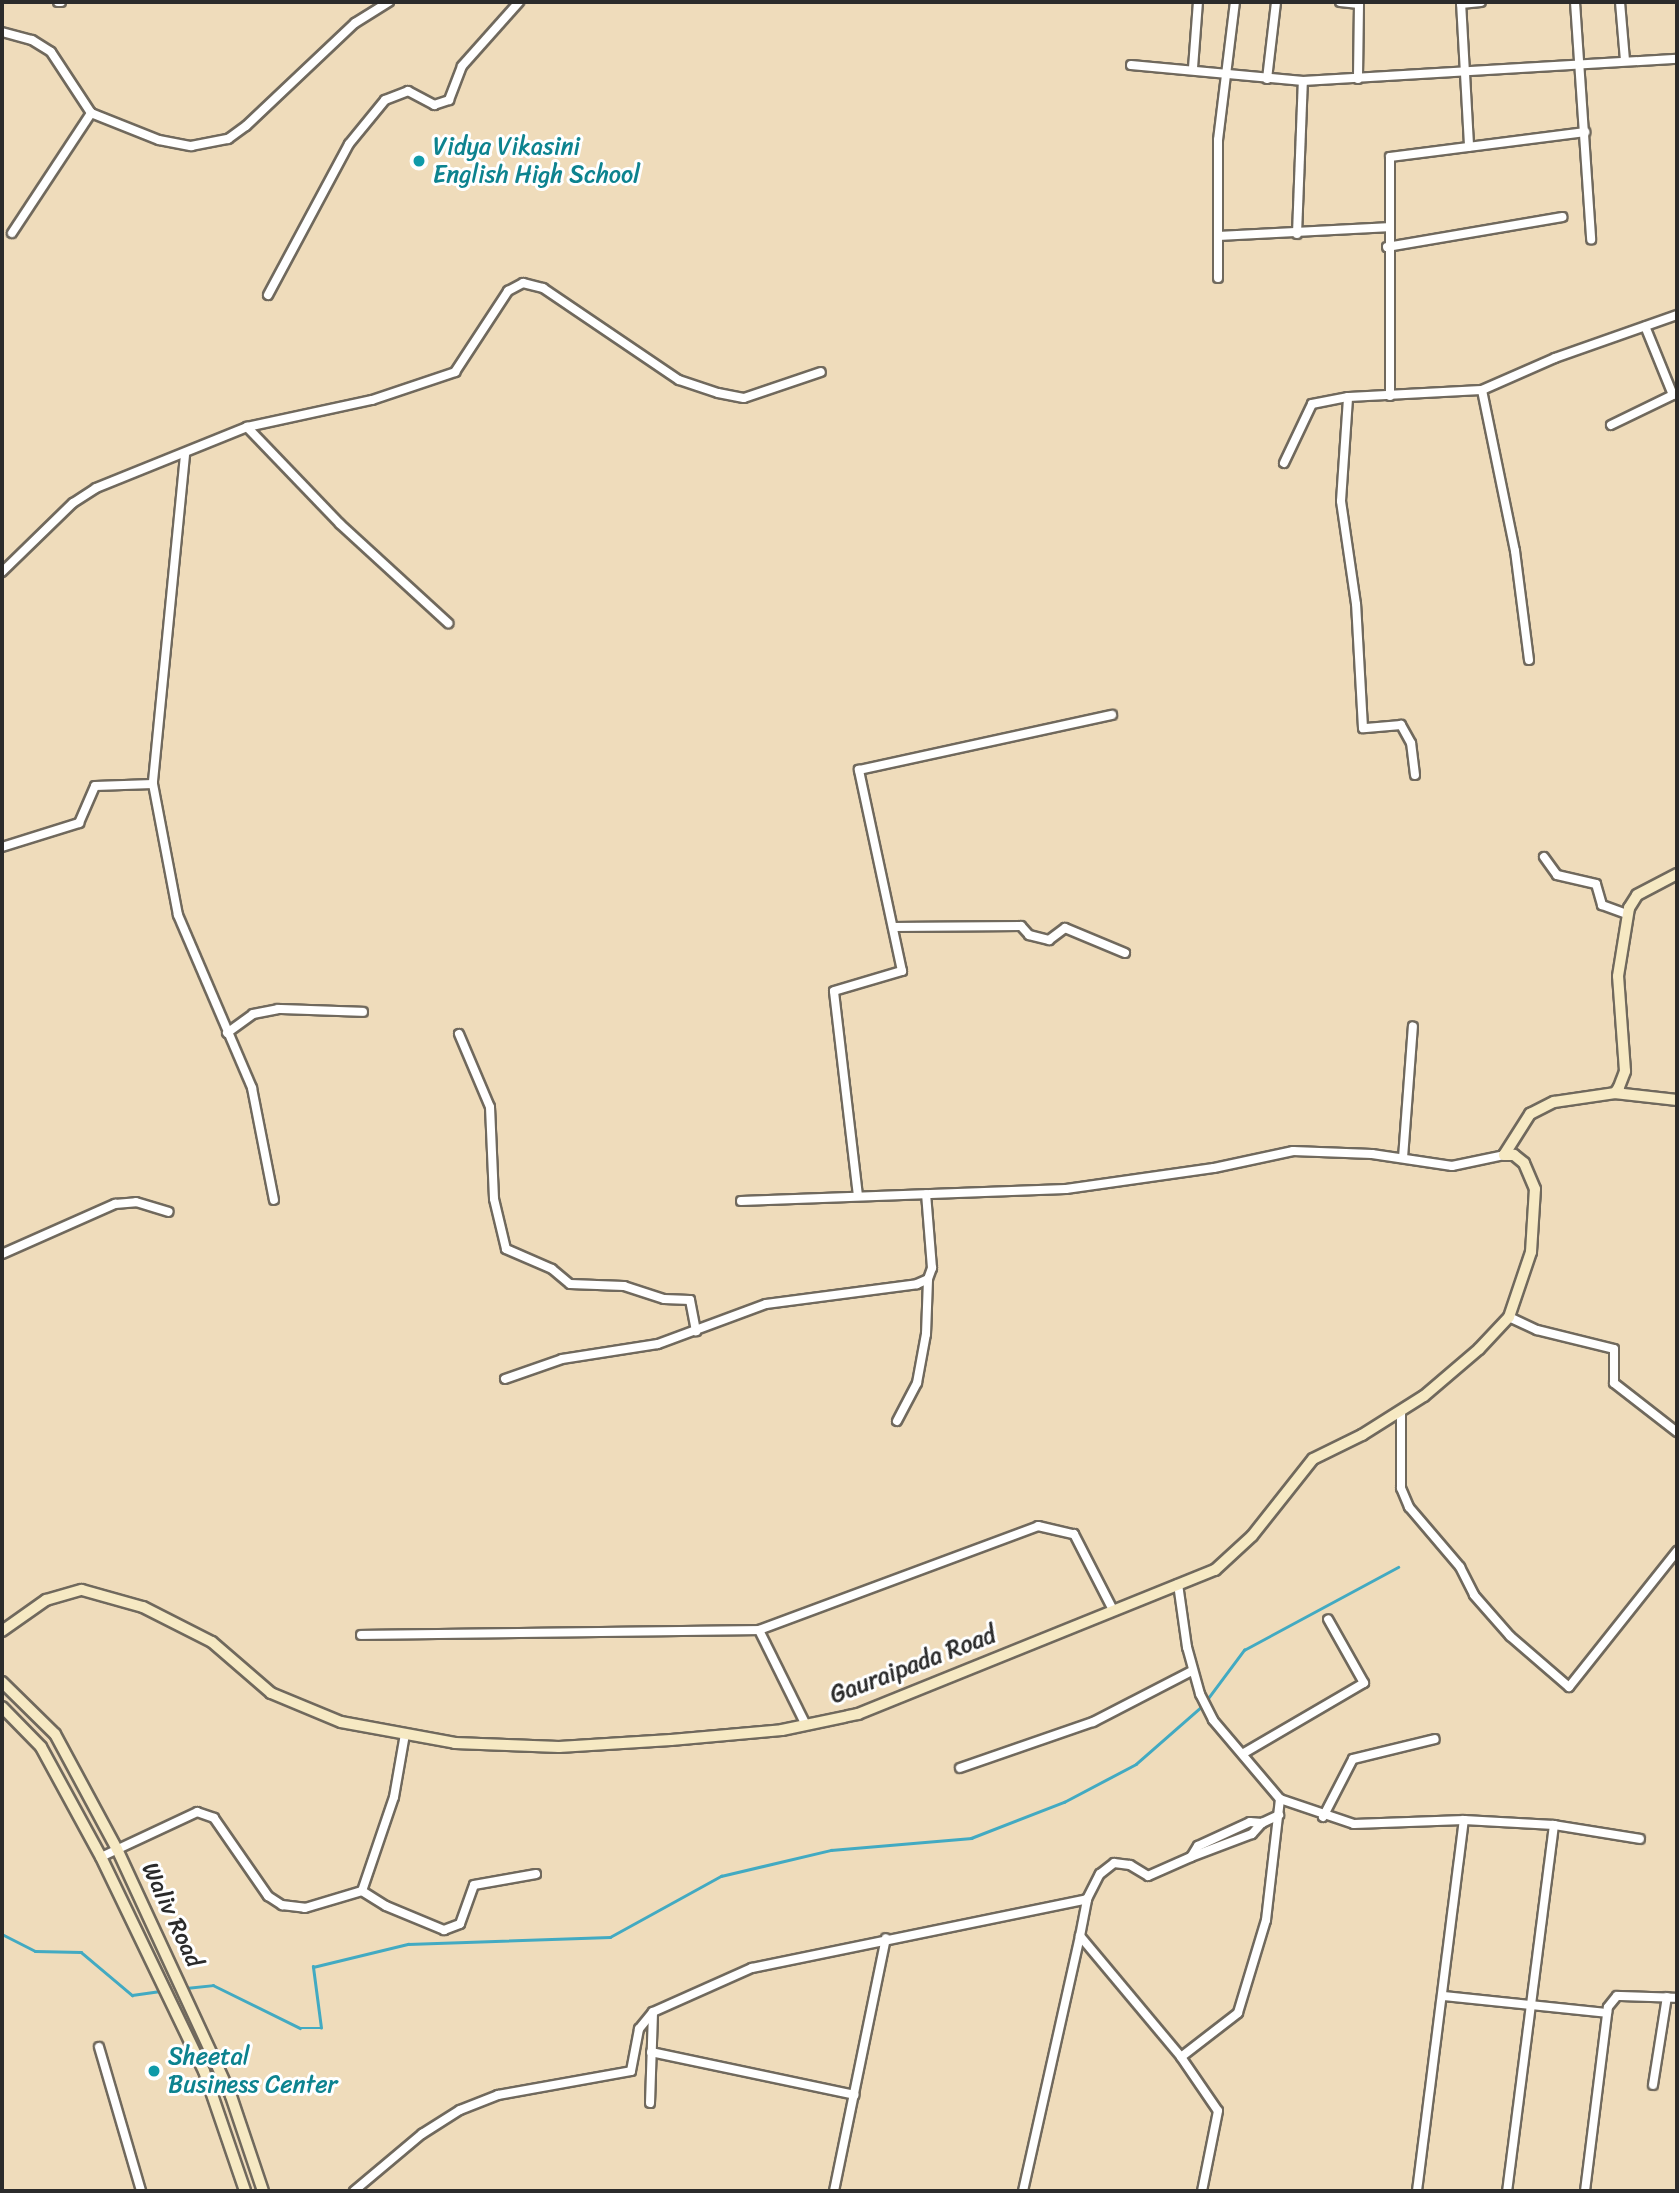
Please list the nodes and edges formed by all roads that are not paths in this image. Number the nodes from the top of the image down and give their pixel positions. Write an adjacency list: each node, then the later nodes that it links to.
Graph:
1 (389, 2): 22 (street)
2 (519, 2): 33 (street)
3 (1198, 2): 16 (street)
4 (1235, 2): 18 (street)
5 (1276, 2): 19 (street)
6 (1340, 2): 20 (street)
7 (1480, 2): 10 (street)
8 (1575, 2): 14 (street)
9 (1620, 2): 13 (street)
10 (1461, 3): 17 (street)
11 (2, 32): 22 (street)
12 (1677, 59): 13 (street)
13 (1625, 60): 14 (street)
14 (1580, 61): 17 (street); 23 (street)
15 (1131, 65): 16 (street)
16 (1193, 68): 18 (street)
17 (1466, 74): 20 (street); 24 (street)
18 (1224, 76): 19 (street); 29 (street)
19 (1267, 79): 21 (street)
20 (1358, 79): 21 (street)
21 (1303, 81): 28 (street)
22 (91, 113): 27 (street)
23 (1585, 132): 24 (street); 30 (street)
24 (1469, 147): 26 (street)
25 (1562, 217): 31 (street)
26 (1387, 227): 28 (street); 31 (street)
27 (12, 233)
28 (1297, 234): 29 (street)
29 (1218, 236): 32 (street)
30 (1591, 239)
31 (1387, 247): 39 (street)
32 (1217, 278)
33 (268, 295)
34 (1677, 315): 35 (street)
35 (1645, 326): 37 (street); 38 (street)
36 (821, 372): 43 (street)
37 (1482, 390): 39 (street); 48 (street)
38 (1675, 394): 41 (street); 42 (street)
39 (1391, 396): 40 (street)
40 (1348, 397): 45 (street); 50 (street)
41 (1677, 404)
42 (1611, 425)
43 (247, 427): 44 (street); 47 (street)
44 (185, 455): 46 (street); 51 (street)
45 (1284, 463)
46 (2, 572)
47 (448, 623)
48 (1529, 660)
49 (1112, 715): 56 (street)
50 (1415, 775)
51 (153, 784): 52 (street); 60 (street)
52 (2, 847)
53 (1544, 857): 55 (street)
54 (1677, 874): 55 (street)
55 (1627, 914): 62 (street)
56 (893, 927): 57 (street); 67 (street)
57 (1125, 953)
58 (363, 1012): 60 (street)
59 (1413, 1026): 65 (street)
60 (227, 1033): 68 (street)
61 (459, 1034): 74 (street)
62 (1615, 1093): 63 (street); 64 (street)
63 (1677, 1100)
64 (1504, 1155): 65 (street); 73 (street, Gauraipada Road)
65 (1403, 1158): 66 (street)
66 (926, 1194): 67 (street); 72 (street)
67 (858, 1196): 69 (street)
68 (274, 1200)
69 (741, 1200)
70 (168, 1212): 71 (street)
71 (2, 1254)
72 (928, 1279): 74 (street); 77 (street)
73 (1509, 1317): 76 (street, Gauraipada Road); 78 (street)
74 (696, 1331): 75 (street)
75 (505, 1379)
76 (1401, 1411): 79 (street); 80 (street, Gauraipada Road)
77 (897, 1421)
78 (1677, 1432)
79 (1677, 1551)
80 (1178, 1584): 81 (street, Gauraipada Road); 86 (street)
81 (1113, 1610): 83 (street); 89 (street, Gauraipada Road)
82 (1328, 1619): 92 (street)
83 (759, 1630): 85 (street); 89 (street)
84 (2, 1631): 90 (street, Gauraipada Road)
85 (361, 1635)
86 (1192, 1671): 92 (street); 93 (street)
87 (2, 1682): 100 (street, Waliv Road)
88 (2, 1707): 101 (street, Waliv Road)
89 (806, 1725): 90 (street, Gauraipada Road)
90 (405, 1734): 103 (street)
91 (1435, 1739): 96 (street)
92 (1244, 1753): 94 (street)
93 (960, 1768)
94 (1280, 1800): 95 (street); 96 (street)
95 (1279, 1815): 104 (street); 115 (street)
96 (1323, 1817): 97 (street)
97 (1464, 1821): 98 (street); 107 (street)
98 (1554, 1825): 99 (street); 110 (street)
99 (1640, 1839)
100 (117, 1849): 101 (street); 103 (street); 121 (street, Waliv Road)
101 (101, 1857): 120 (street, Waliv Road)
102 (536, 1874): 103 (street)
103 (362, 1891)
104 (1087, 1899): 105 (street); 106 (street)
105 (1080, 1936): 115 (street); 124 (street)
106 (886, 1938): 111 (street); 117 (street)
107 (1443, 1996): 110 (street); 126 (street)
108 (1667, 1997): 109 (street); 112 (street); 116 (street)
109 (1677, 1998)
110 (1531, 2005): 112 (street); 127 (street)
111 (653, 2012): 114 (street); 122 (street)
112 (1608, 2013): 128 (street)
113 (99, 2046): 119 (street)
114 (652, 2052): 117 (street); 118 (street)
115 (1181, 2057): 125 (street)
116 (1653, 2085)
117 (855, 2095): 123 (street)
118 (650, 2103)
119 (141, 2191)
120 (245, 2191)
121 (263, 2191)
122 (354, 2191)
123 (834, 2191)
124 (1023, 2191)
125 (1202, 2191)
126 (1417, 2191)
127 (1507, 2191)
128 (1585, 2191)

